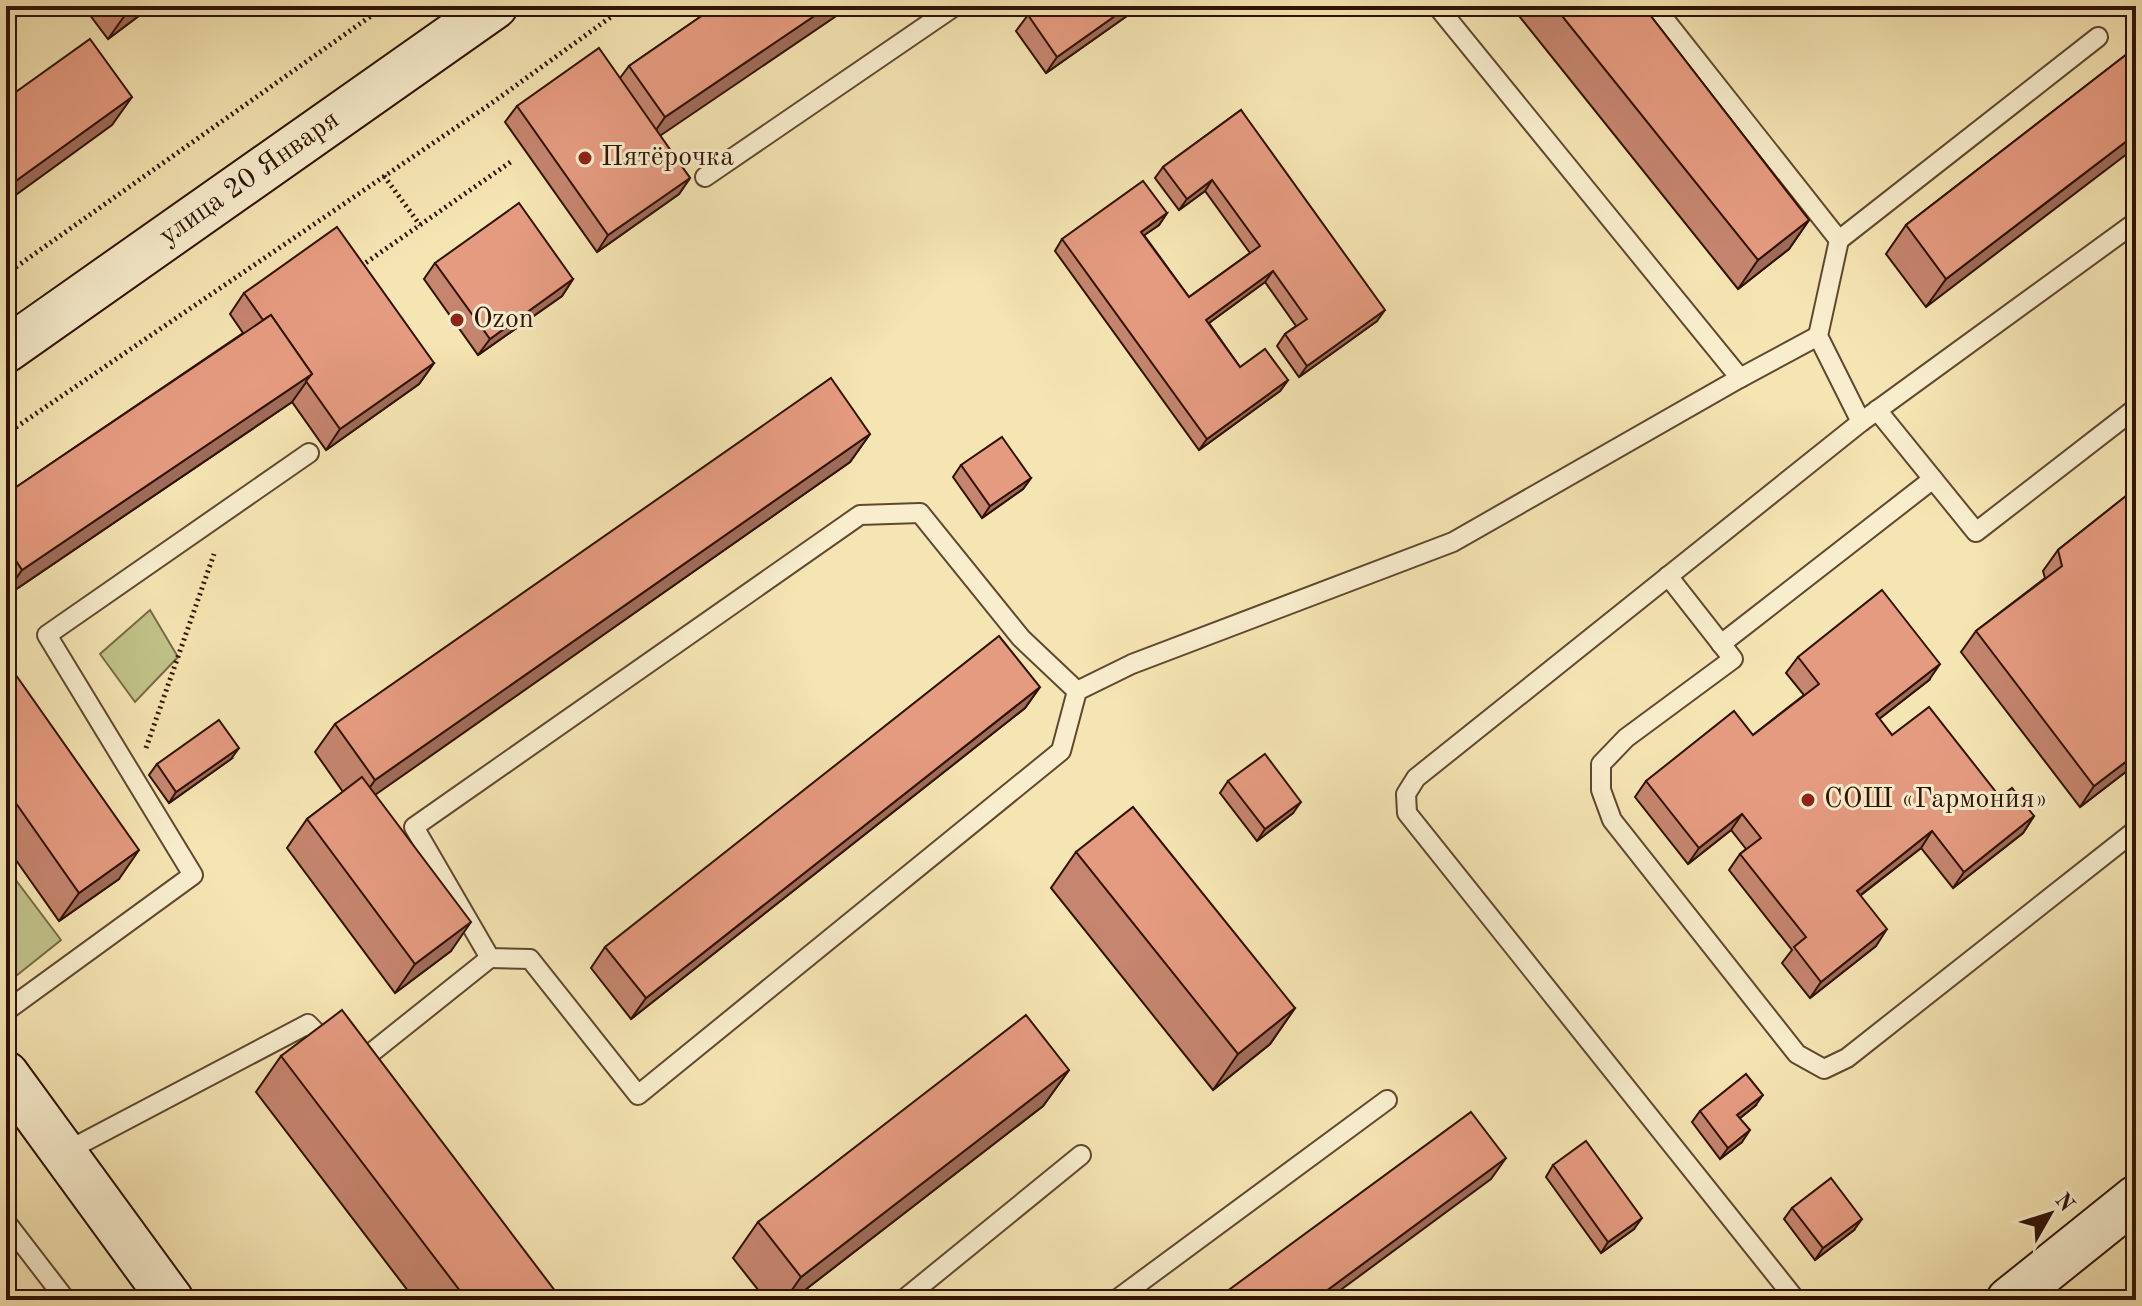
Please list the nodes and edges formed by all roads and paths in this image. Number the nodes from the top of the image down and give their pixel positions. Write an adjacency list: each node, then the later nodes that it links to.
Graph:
1 (385, 6): 15 (path)
2 (495, 6): 17 (main road, улица 20 Января)
3 (626, 6): 9 (path)
4 (955, 6): 10 (lane)
5 (1437, 6): 18 (lane)
6 (1654, 6): 13 (lane)
7 (2098, 37): 13 (lane)
8 (512, 161): 12 (path)
9 (384, 176): 12 (path); 22 (path)
10 (705, 177)
11 (2136, 222): 20 (lane)
12 (420, 225): 14 (path)
13 (1839, 240): 16 (lane)
14 (361, 266)
15 (6, 274)
16 (1818, 336): 18 (lane); 21 (lane)
17 (6, 350)
18 (1740, 378): 28 (lane)
19 (2136, 408): 24 (lane)
20 (1877, 410): 21 (lane); 24 (lane)
21 (1861, 422): 26 (lane)
22 (6, 434)
23 (309, 453): 25 (lane)
24 (1933, 479): 27 (lane)
25 (230, 507): 29 (path); 29 (lane)
26 (1668, 576): 27 (lane); 43 (lane)
27 (1721, 644): 30 (lane)
28 (1077, 691): 31 (lane); 31 (lane)
29 (135, 780): 32 (lane)
30 (2136, 830)
31 (490, 958): 35 (lane)
32 (6, 1011)
33 (6, 1074): 35 (main road)
34 (1387, 1100): 42 (lane)
35 (65, 1152): 40 (main road)
36 (1081, 1155): 41 (lane)
37 (2136, 1198): 44 (main road)
38 (6, 1222): 39 (lane)
39 (66, 1300)
40 (171, 1300)
41 (903, 1300)
42 (1116, 1300)
43 (1796, 1300)
44 (2009, 1300)

